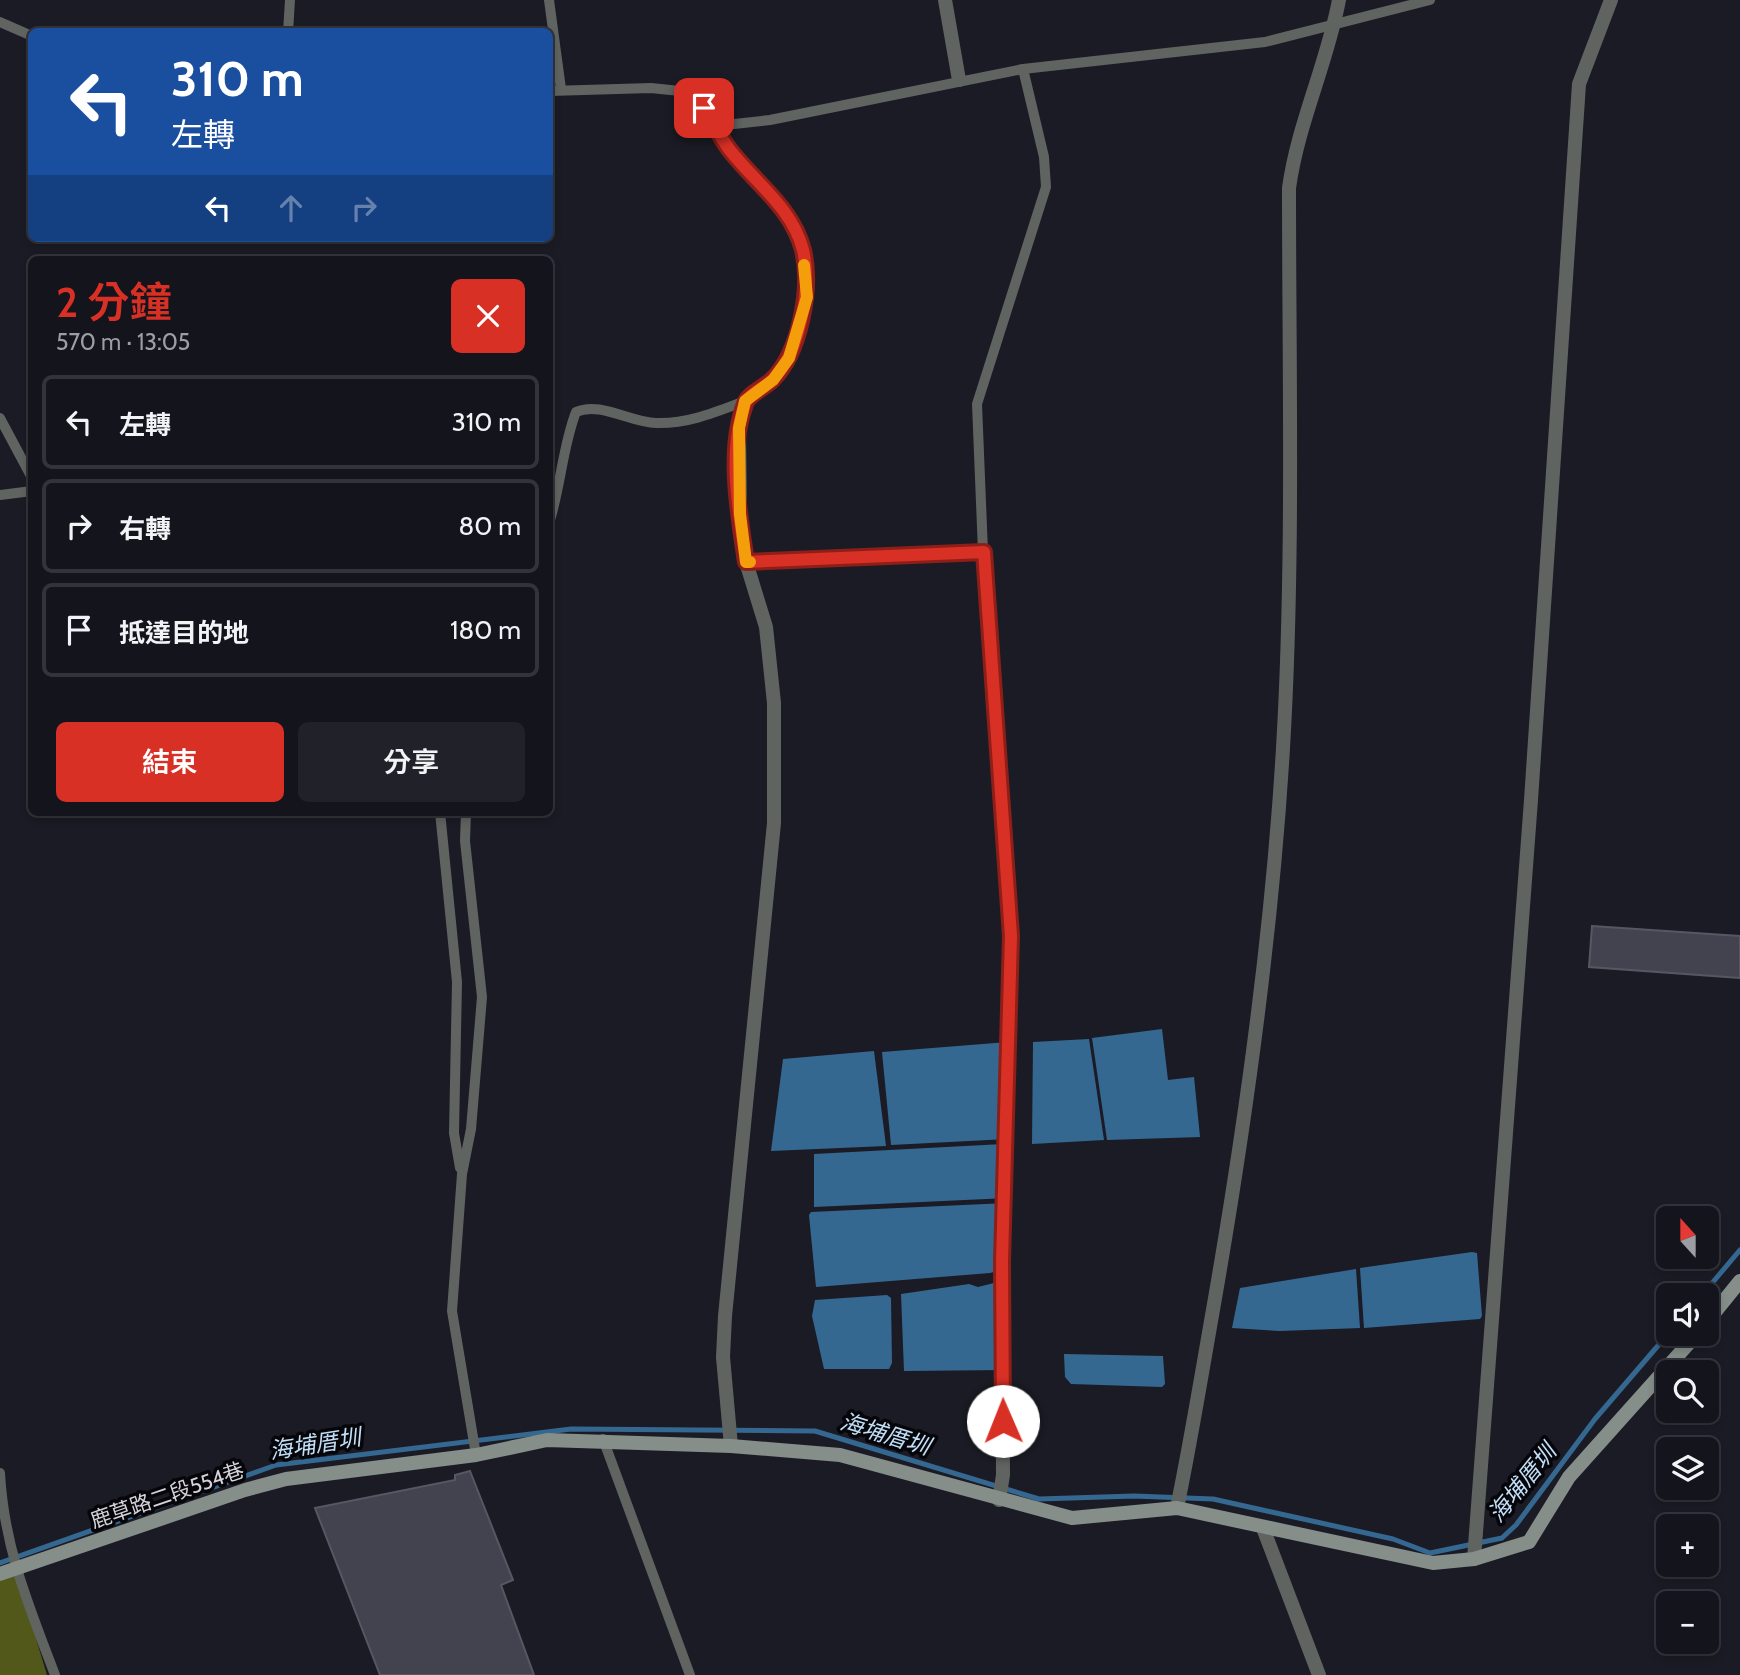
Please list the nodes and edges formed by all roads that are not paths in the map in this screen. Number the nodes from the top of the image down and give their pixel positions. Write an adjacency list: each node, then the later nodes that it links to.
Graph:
1 (290, 0): 9 (lane)
2 (549, 0): 10 (lane)
3 (946, 0): 14 (street)
4 (1339, 0): 8 (street)
5 (1430, 0): 8 (lane)
6 (1611, 0): 39 (street)
7 (0, 22): 11 (lane)
8 (1334, 24): 13 (lane); 37 (street)
9 (288, 28)
10 (551, 28)
11 (28, 34)
12 (553, 60): 15 (lane)
13 (1023, 69): 14 (lane); 24 (lane)
14 (959, 80): 16 (lane)
15 (555, 90): 16 (lane)
16 (716, 126): 17 (lane)
17 (756, 178): 18 (street)
18 (745, 401): 23 (lane); 25 (street)
19 (0, 418): 20 (lane)
20 (28, 470)
21 (28, 492): 22 (lane)
22 (0, 495)
23 (553, 510)
24 (984, 552): 25 (lane); 36 (street)
25 (746, 562): 33 (street)
26 (440, 816): 28 (lane)
27 (466, 816): 28 (lane)
28 (461, 1174): 34 (lane)
29 (1740, 1281): 30 (street)
30 (1719, 1307)
31 (1686, 1346): 39 (street, 鹿草路二段554巷)
32 (603, 1440): 33 (street, 鹿草路二段554巷); 34 (street, 鹿草路二段554巷); 43 (lane)
33 (731, 1446): 36 (street, 鹿草路二段554巷)
34 (476, 1455): 40 (street, 鹿草路二段554巷)
35 (0, 1473): 40 (lane)
36 (999, 1500): 37 (street, 鹿草路二段554巷)
37 (1178, 1508): 38 (street, 鹿草路二段554巷)
38 (1263, 1528): 39 (street, 鹿草路二段554巷); 44 (street)
39 (1474, 1559)
40 (15, 1569): 41 (street, 鹿草路二段554巷); 42 (lane)
41 (0, 1574)
42 (55, 1675)
43 (690, 1675)
44 (1319, 1675)

